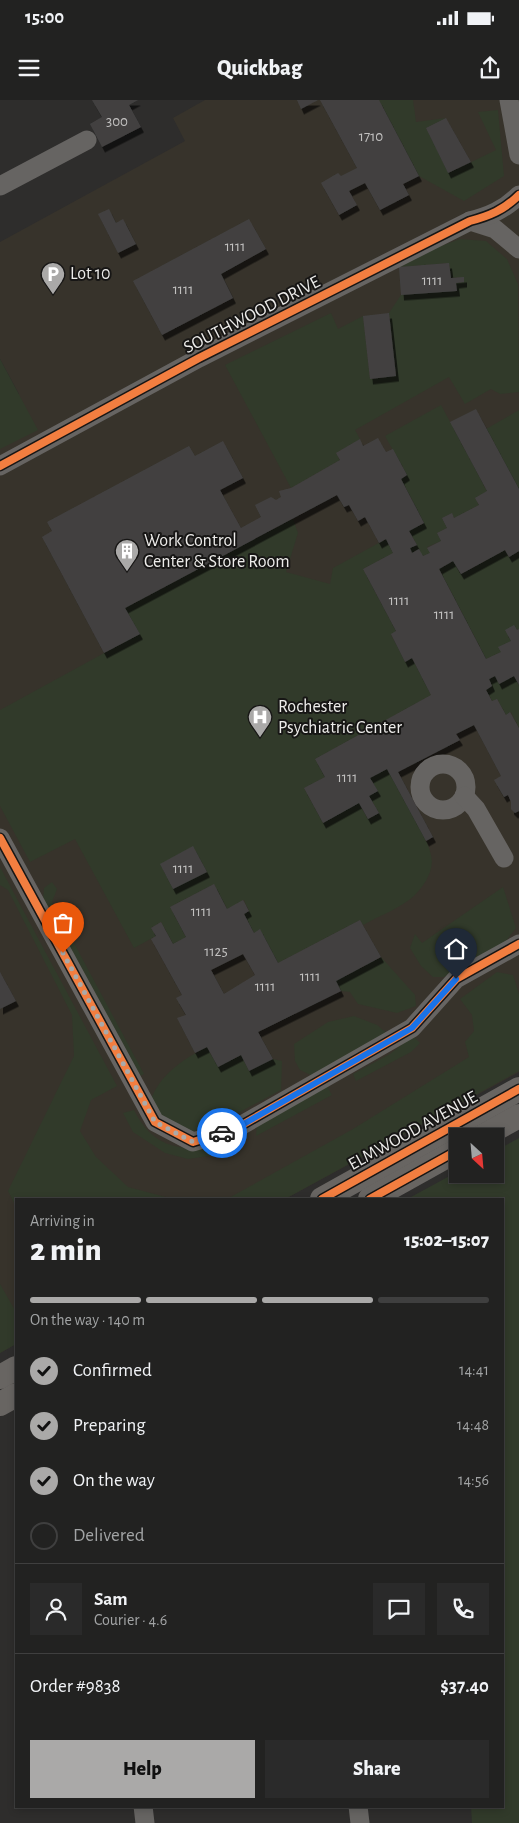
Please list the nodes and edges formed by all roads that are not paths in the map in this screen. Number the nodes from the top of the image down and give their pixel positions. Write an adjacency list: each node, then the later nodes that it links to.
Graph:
1 (509, 100): 3 (street)
2 (87, 140): 4 (street)
3 (519, 155)
4 (0, 186)
5 (519, 195): 6 (street, SOUTHWOOD DRIVE)
6 (470, 221): 7 (street); 8 (street, SOUTHWOOD DRIVE)
7 (519, 250)
8 (0, 466)
9 (464, 796): 11 (street)
10 (0, 838): 12 (street)
11 (504, 858)
12 (519, 944)
13 (519, 1089): 17 (main road, ELMWOOD AVENUE)
14 (519, 1116): 15 (main road)
15 (497, 1128)
16 (449, 1155): 18 (main road)
17 (324, 1198)
18 (372, 1198)
19 (15, 1369): 20 (main road)
20 (0, 1377)
21 (15, 1396): 22 (main road)
22 (0, 1404)
23 (143, 1808): 25 (street)
24 (358, 1808): 26 (street)
25 (145, 1823)
26 (360, 1823)

